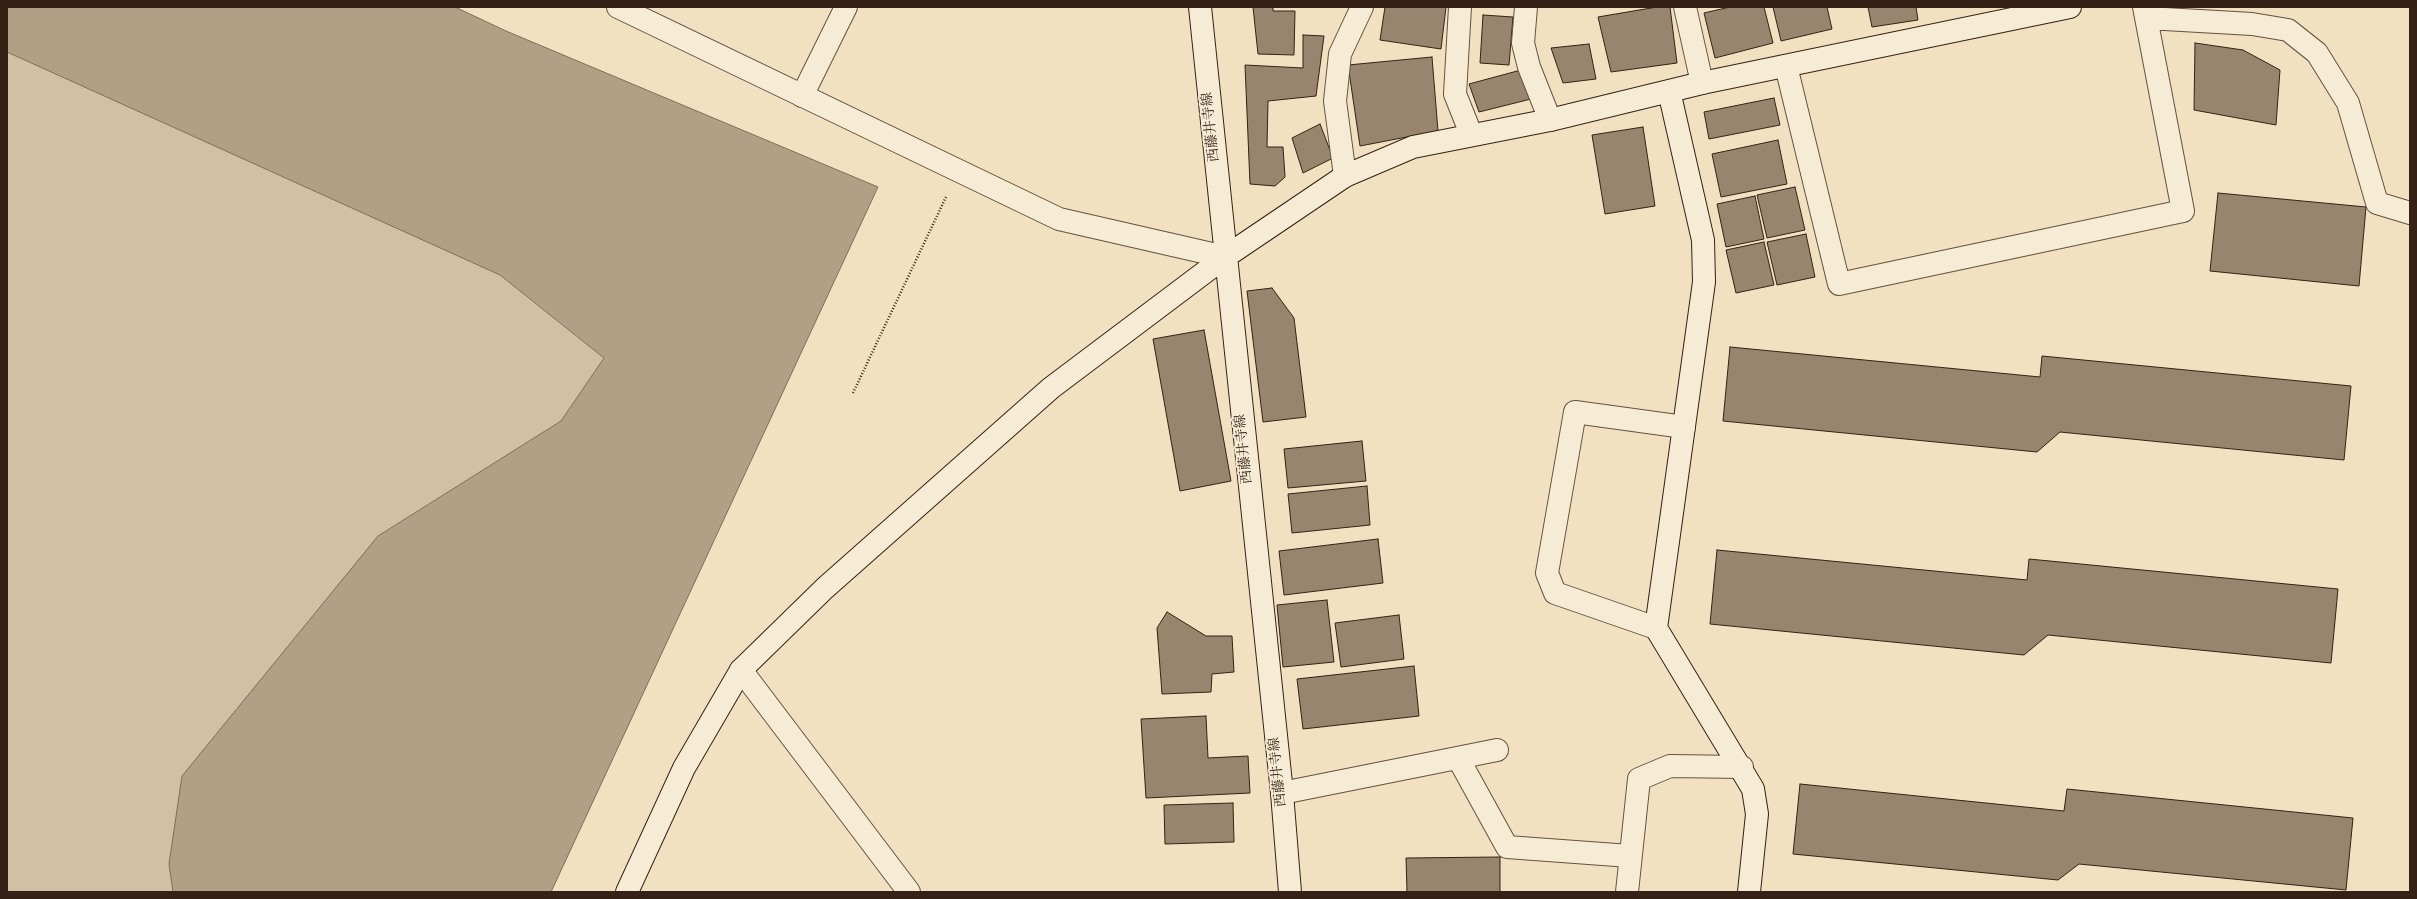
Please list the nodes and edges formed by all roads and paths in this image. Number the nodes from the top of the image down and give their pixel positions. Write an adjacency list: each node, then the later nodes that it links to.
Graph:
1 (846, 7): 14 (street)
2 (1200, 7): 20 (street, 西藤井寺線)
3 (1362, 7): 18 (street)
4 (1460, 7): 16 (street)
5 (1526, 7): 15 (street)
6 (1685, 7): 12 (street)
7 (2070, 7): 9 (street)
8 (628, 9): 14 (street)
9 (2030, 12): 11 (street)
10 (2145, 13): 11 (street); 19 (street)
11 (1786, 66): 12 (street)
12 (1702, 83): 13 (street)
13 (1669, 91): 15 (street); 22 (street)
14 (802, 96): 17 (street)
15 (1550, 120): 16 (street)
16 (1472, 134): 18 (street)
17 (958, 172): 20 (street); 21 (path)
18 (1345, 176): 20 (street)
19 (2410, 213)
20 (1225, 257): 24 (street); 28 (street, 西藤井寺線)
21 (853, 393)
22 (1684, 427): 23 (street); 23 (street)
23 (1656, 628): 27 (street)
24 (741, 670): 30 (street); 31 (street)
25 (1497, 750): 26 (street)
26 (1458, 758): 28 (street); 29 (street)
27 (1742, 767): 29 (street); 34 (street)
28 (1282, 793): 32 (street, 西藤井寺線)
29 (1630, 856): 33 (street)
30 (904, 889)
31 (627, 892)
32 (1290, 892)
33 (1627, 892)
34 (1749, 892)

